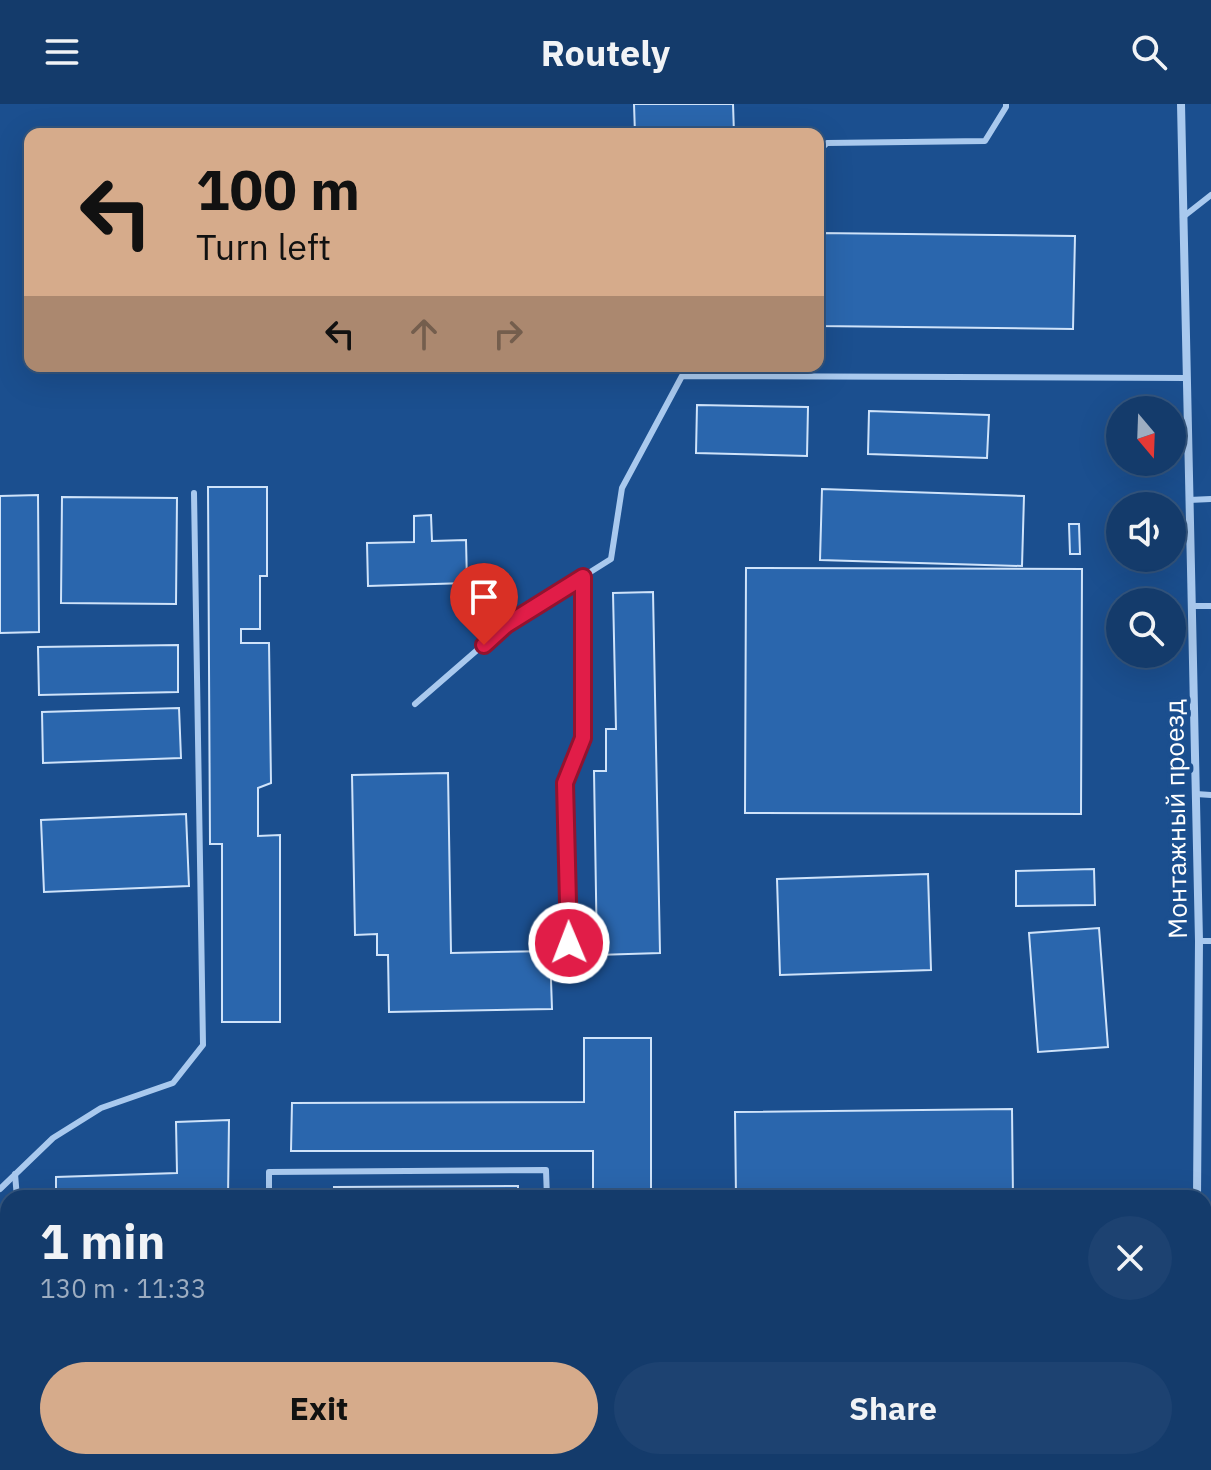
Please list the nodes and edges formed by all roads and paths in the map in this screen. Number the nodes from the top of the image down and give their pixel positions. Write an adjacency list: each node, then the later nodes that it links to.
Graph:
1 (1006, 104): 3 (lane)
2 (1181, 104): 5 (street, Монтажный проезд)
3 (824, 146)
4 (1211, 195): 5 (lane)
5 (1183, 217): 6 (street, Монтажный проезд)
6 (1187, 378): 9 (street, Монтажный проезд); 10 (lane)
7 (194, 493): 19 (lane)
8 (1211, 499): 9 (lane)
9 (1189, 500): 11 (street, Монтажный проезд)
10 (583, 577): 13 (lane); 18 (lane)
11 (1191, 606): 12 (lane); 14 (street, Монтажный проезд)
12 (1211, 606)
13 (415, 704)
14 (1196, 794): 15 (lane); 16 (street, Монтажный проезд)
15 (1211, 795)
16 (1199, 941): 17 (lane); 24 (street, Монтажный проезд)
17 (1211, 941)
18 (569, 943)
19 (15, 1174): 20 (lane); 21 (lane)
20 (0, 1189)
21 (16, 1190)
22 (269, 1190): 23 (lane)
23 (547, 1190)
24 (1197, 1190)

